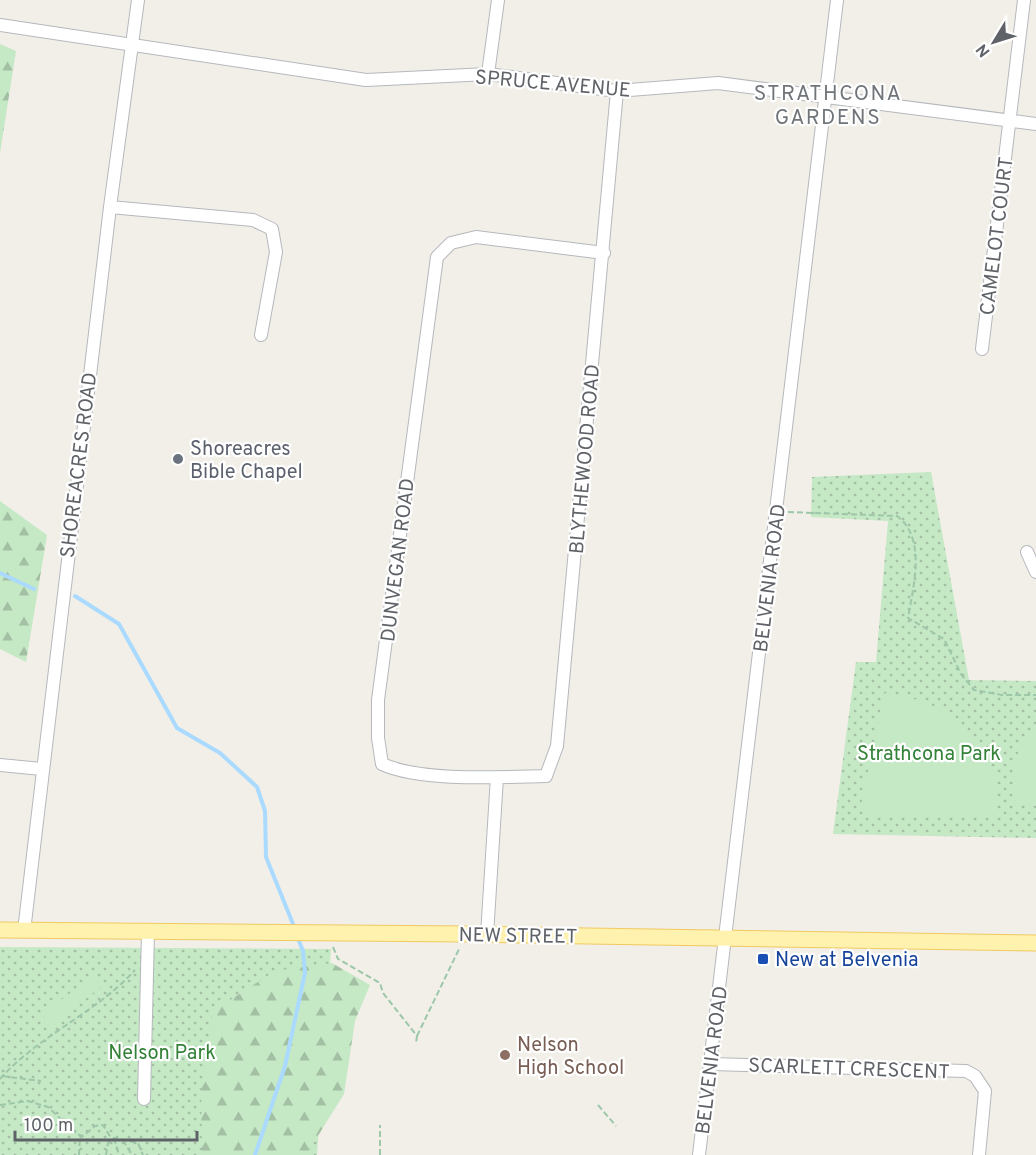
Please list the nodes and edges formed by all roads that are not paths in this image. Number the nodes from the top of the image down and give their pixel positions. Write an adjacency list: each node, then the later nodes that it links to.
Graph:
1 (138, 0): 6 (street, SHOREACRES ROAD)
2 (498, 0): 7 (street)
3 (837, 0): 9 (street, BELVENIA ROAD)
4 (1024, 0): 10 (street, CAMELOT COURT)
5 (0, 25): 6 (street, SPRUCE AVENUE)
6 (132, 44): 7 (street, SPRUCE AVENUE); 12 (street, SHOREACRES ROAD)
7 (488, 74): 8 (street, SPRUCE AVENUE)
8 (616, 91): 9 (street, SPRUCE AVENUE); 13 (street, BLYTHEWOOD ROAD)
9 (827, 96): 10 (street, SPRUCE AVENUE); 25 (street, BELVENIA ROAD)
10 (1010, 122): 11 (street, SPRUCE AVENUE); 15 (street, CAMELOT COURT)
11 (1036, 124)
12 (110, 207): 14 (street); 19 (street, SHOREACRES ROAD)
13 (604, 253): 20 (street, BLYTHEWOOD ROAD); 20 (street, DUNVEGAN ROAD)
14 (261, 335)
15 (982, 350)
16 (1027, 552): 17 (street)
17 (1036, 572)
18 (0, 765): 19 (street)
19 (42, 769): 22 (street, SHOREACRES ROAD)
20 (497, 777): 24 (street)
21 (0, 930): 22 (main road, NEW STREET)
22 (24, 931): 23 (main road, NEW STREET)
23 (148, 932): 24 (main road, NEW STREET); 28 (street)
24 (487, 934): 25 (main road, NEW STREET)
25 (725, 940): 26 (main road, NEW STREET); 27 (street, BELVENIA ROAD)
26 (1036, 943)
27 (711, 1064): 29 (street, BELVENIA ROAD); 30 (street, SCARLETT CRESCENT)
28 (144, 1099)
29 (699, 1155)
30 (979, 1155)

